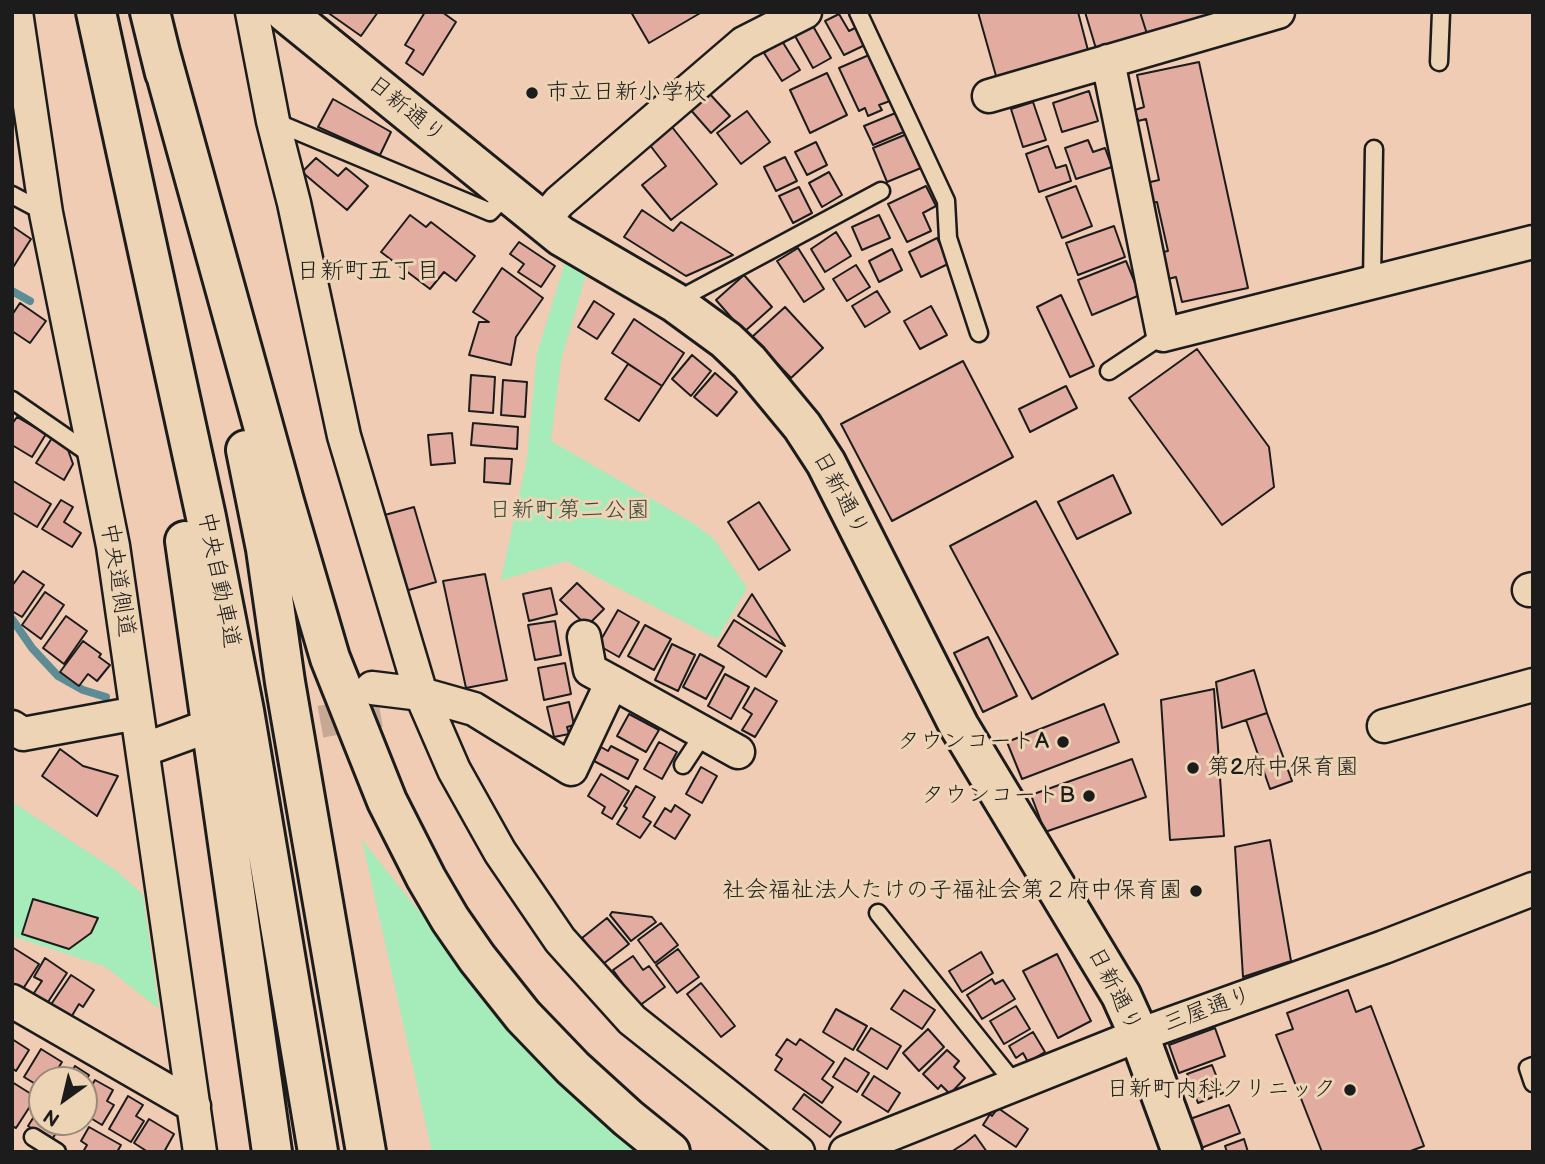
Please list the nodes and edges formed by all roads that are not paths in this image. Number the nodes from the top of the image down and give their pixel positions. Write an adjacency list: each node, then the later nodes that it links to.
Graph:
1 (16, 12): 19 (street, 中央道側道)
2 (150, 12): 10 (main road)
3 (252, 12): 14 (street)
4 (285, 12): 17 (main road, 日新通り)
5 (805, 12): 20 (street)
6 (858, 12): 24 (lane)
7 (1278, 12): 11 (street)
8 (1441, 12): 12 (lane)
9 (100, 28): 53 (main road); 54 (main road, 中央自動車道)
10 (159, 49): 55 (main road); 56 (main road)
11 (1108, 61): 13 (street); 25 (street)
12 (1438, 62)
13 (989, 96)
14 (273, 121): 17 (lane); 32 (street)
15 (1374, 149): 22 (lane)
16 (881, 191): 23 (lane)
17 (509, 192): 20 (main road, 日新通り)
18 (12, 194): 19 (lane)
19 (46, 213): 28 (street, 中央道側道)
20 (543, 221): 23 (main road, 日新通り)
21 (1533, 242): 22 (street)
22 (1372, 282): 25 (street)
23 (674, 302): 45 (main road, 日新通り)
24 (979, 333)
25 (1163, 335): 26 (lane)
26 (1109, 371)
27 (12, 400): 28 (lane)
28 (96, 458): 34 (street, 中央道側道)
29 (584, 637): 30 (street)
30 (612, 682): 32 (street); 37 (street)
31 (1533, 685): 35 (street)
32 (421, 694): 33 (street); 57 (street)
33 (376, 699)
34 (137, 713): 36 (street); 39 (street, 中央道側道)
35 (1384, 726)
36 (12, 727)
37 (704, 733): 40 (street); 41 (lane)
38 (196, 738): 39 (street)
39 (142, 750): 49 (street, 中央道側道)
40 (738, 751)
41 (683, 765)
42 (1533, 889): 45 (street, 三屋通り)
43 (878, 913): 48 (lane)
44 (12, 1001): 49 (street)
45 (1139, 1035): 48 (street, 三屋通り); 59 (main road, 日新通り)
46 (1533, 1066): 47 (lane)
47 (1533, 1083)
48 (1016, 1084): 58 (street, 三屋通り)
49 (194, 1106): 52 (street, 中央道側道)
50 (33, 1137): 51 (lane)
51 (57, 1152)
52 (200, 1152)
53 (272, 1152)
54 (318, 1152)
55 (366, 1152)
56 (670, 1152)
57 (798, 1152)
58 (846, 1152)
59 (1182, 1152)

